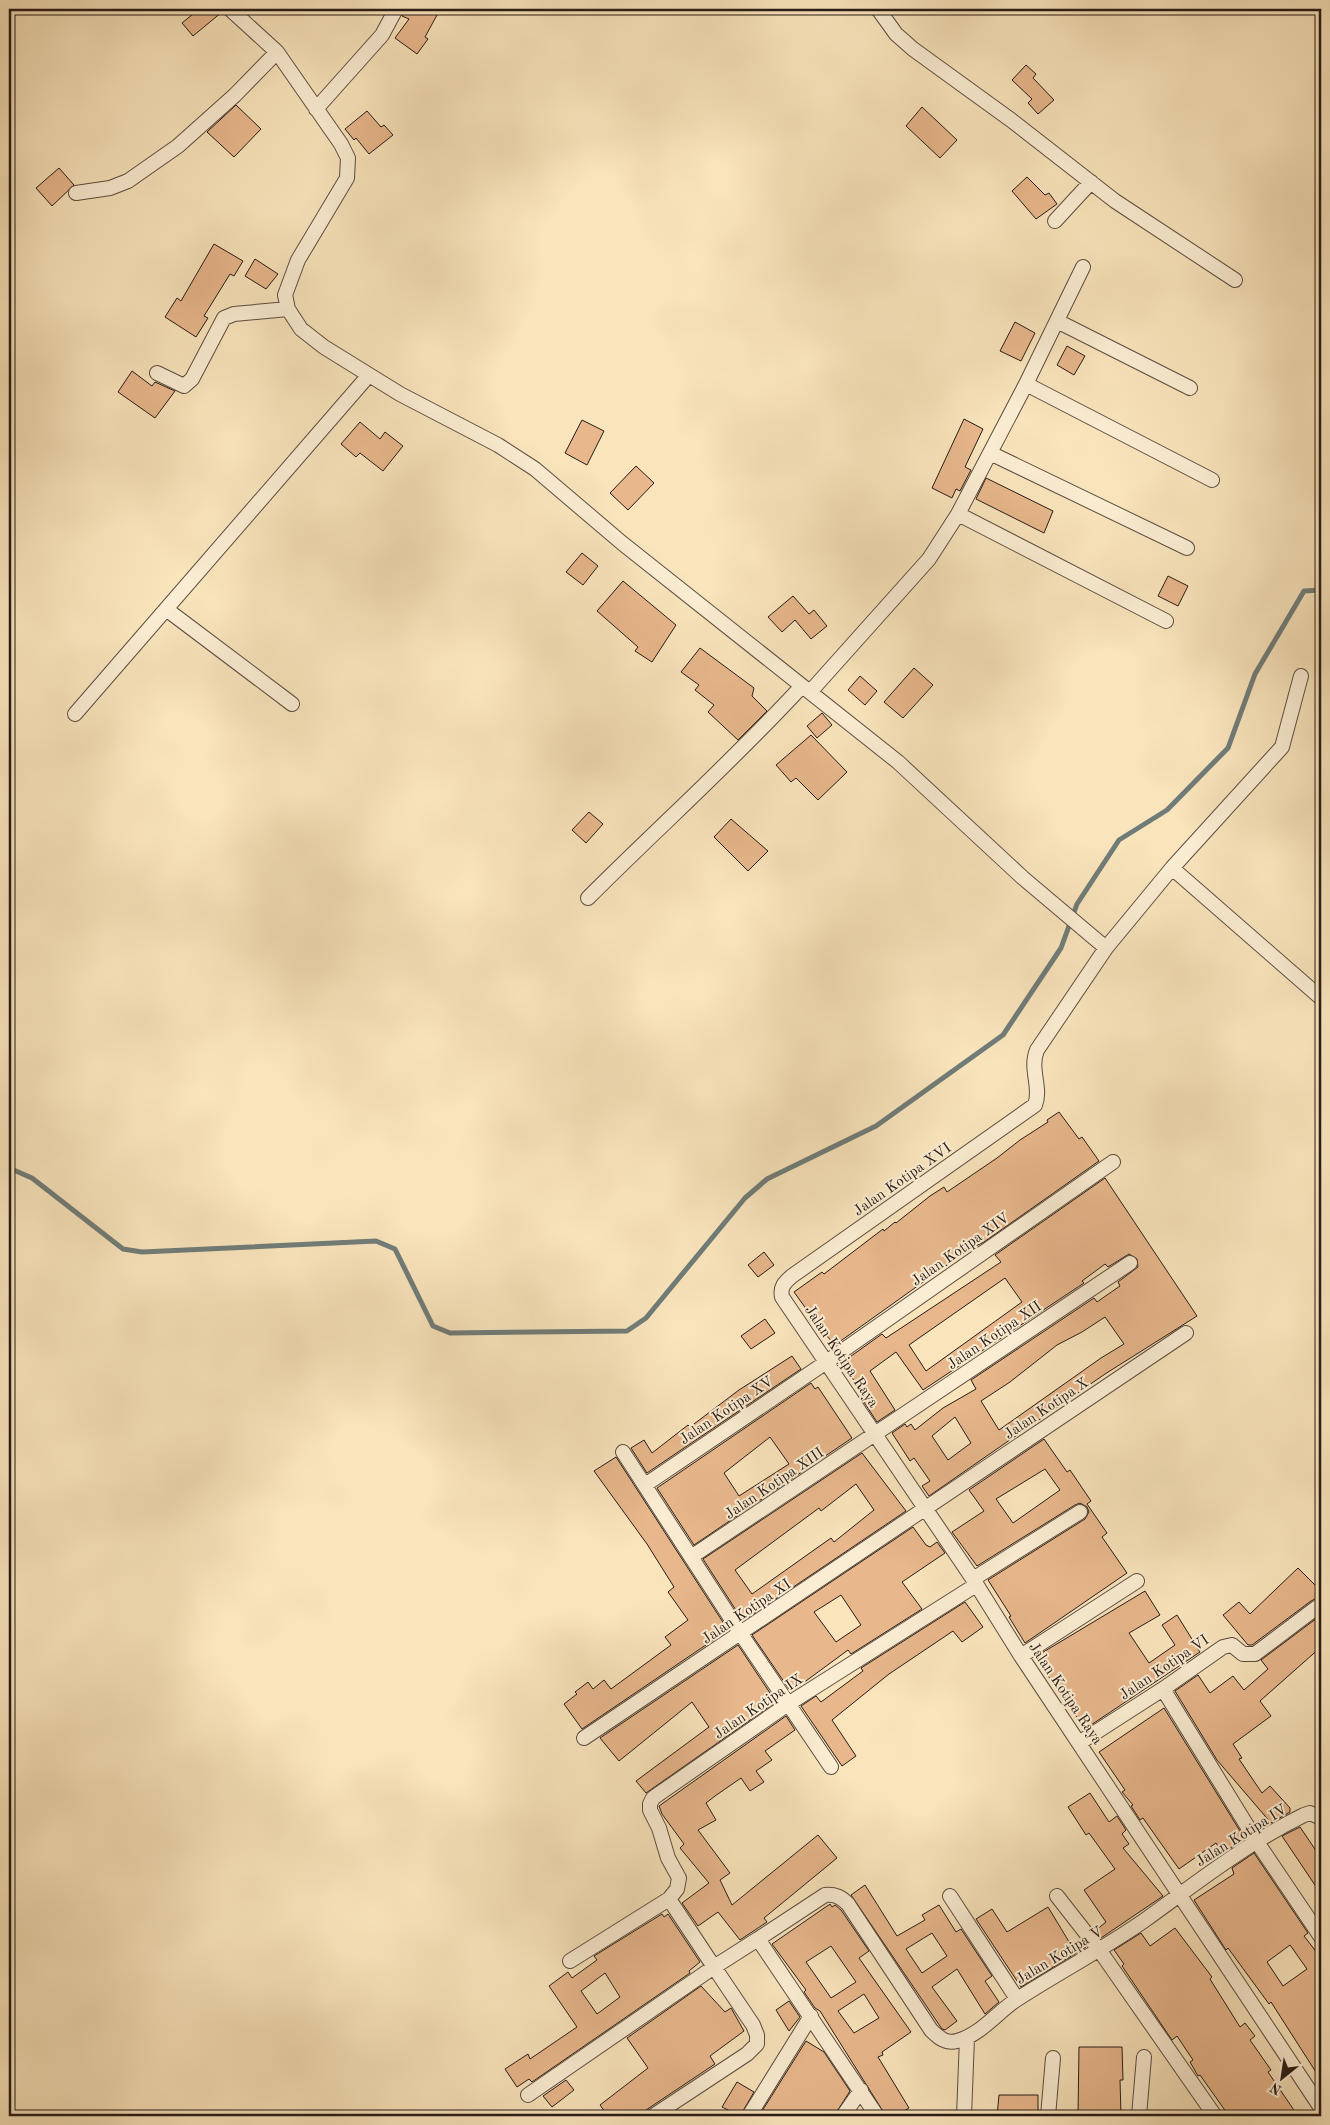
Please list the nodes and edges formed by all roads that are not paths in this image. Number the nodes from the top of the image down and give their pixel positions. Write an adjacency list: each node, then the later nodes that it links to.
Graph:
1 (230, 9): 4 (street)
2 (396, 9): 5 (street)
3 (878, 9): 6 (street)
4 (277, 52): 5 (street); 7 (street)
5 (316, 108): 11 (street)
6 (1091, 182): 8 (street); 10 (street)
7 (76, 192)
8 (1055, 221)
9 (1083, 267): 12 (street)
10 (1235, 280)
11 (288, 309): 13 (street); 14 (street)
12 (1057, 321): 15 (street); 16 (street)
13 (157, 373)
14 (369, 375): 21 (street); 24 (street)
15 (1026, 384): 17 (street); 18 (street)
16 (1190, 388)
17 (990, 453): 19 (street); 20 (street)
18 (1212, 480)
19 (958, 514): 22 (street); 24 (street)
20 (1187, 548)
21 (166, 609): 25 (street); 26 (street)
22 (1166, 621)
23 (1301, 676): 27 (street, Jalan Kotipa XVI)
24 (806, 689): 28 (street); 29 (street)
25 (292, 704)
26 (75, 714)
27 (1172, 868): 29 (street, Jalan Kotipa XVI); 30 (street)
28 (588, 898)
29 (1106, 948): 33 (street, Jalan Kotipa XVI)
30 (1321, 998)
31 (1113, 1162): 35 (street, Jalan Kotipa XIV)
32 (1130, 1263): 36 (street, Jalan Kotipa XII)
33 (782, 1297): 35 (street, Jalan Kotipa Raya)
34 (1186, 1333): 39 (street, Jalan Kotipa X)
35 (825, 1363): 36 (street, Jalan Kotipa Raya); 38 (street, Jalan Kotipa XV)
36 (875, 1434): 39 (street, Jalan Kotipa Raya); 41 (street, Jalan Kotipa XIII)
37 (623, 1452): 38 (street)
38 (645, 1485): 41 (street)
39 (924, 1510): 43 (street, Jalan Kotipa Raya); 45 (street, Jalan Kotipa XI)
40 (1080, 1512): 43 (street, Jalan Kotipa IX)
41 (691, 1557): 45 (street)
42 (1137, 1581): 46 (street)
43 (975, 1582): 46 (street, Jalan Kotipa Raya); 48 (street, Jalan Kotipa IX)
44 (1316, 1608): 47 (street, Jalan Kotipa VI)
45 (741, 1634): 48 (street); 49 (street, Jalan Kotipa XI)
46 (1021, 1656): 50 (street, Jalan Kotipa Raya)
47 (1164, 1689): 50 (street, Jalan Kotipa VI); 53 (street)
48 (788, 1704): 51 (street); 57 (street, Jalan Kotipa IX)
49 (584, 1738)
50 (1079, 1743): 54 (street, Jalan Kotipa Raya)
51 (831, 1766)
52 (1321, 1818): 53 (street, Jalan Kotipa IV)
53 (1257, 1842): 54 (street, Jalan Kotipa IV); 58 (street)
54 (1179, 1893): 60 (street, Jalan Kotipa V); 70 (street, Jalan Kotipa Raya)
55 (950, 1896): 63 (street)
56 (1057, 1896): 60 (street)
57 (669, 1898): 61 (street); 62 (street)
58 (1321, 1937)
59 (758, 1939): 62 (street); 64 (street); 65 (street)
60 (1100, 1951): 63 (street, Jalan Kotipa V); 78 (street)
61 (570, 1961)
62 (714, 1967): 69 (street); 71 (street)
63 (1017, 1999): 65 (street, Jalan Kotipa V)
64 (811, 2016): 68 (street); 72 (street)
65 (961, 2040): 75 (street)
66 (1053, 2058): 76 (street)
67 (1144, 2058): 77 (street)
68 (861, 2090): 73 (street); 74 (street)
69 (528, 2094)
70 (1321, 2108)
71 (653, 2116)
72 (749, 2116)
73 (843, 2116)
74 (877, 2116)
75 (964, 2116)
76 (1048, 2116)
77 (1139, 2116)
78 (1214, 2116)

